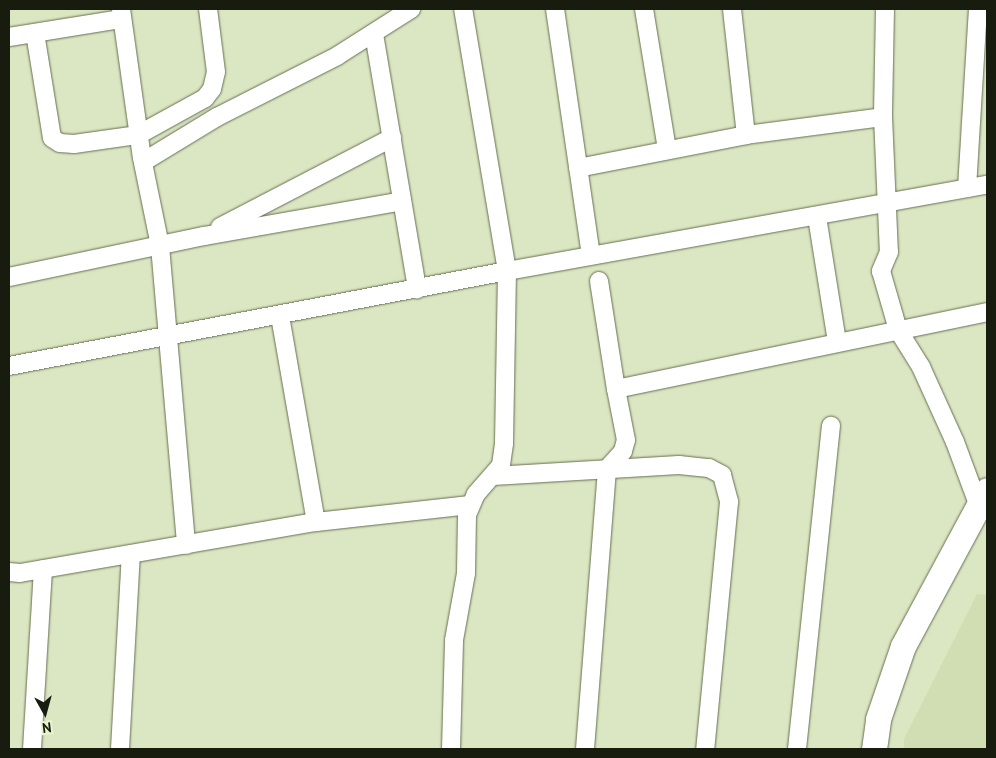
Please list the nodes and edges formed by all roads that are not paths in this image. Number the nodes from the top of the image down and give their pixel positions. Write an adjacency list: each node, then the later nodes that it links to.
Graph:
1 (208, 9): 14 (street)
2 (410, 9): 11 (street)
3 (463, 9): 28 (street)
4 (556, 9): 19 (street)
5 (644, 9): 17 (street)
6 (732, 9): 15 (street)
7 (886, 9): 13 (street)
8 (978, 9): 21 (street)
9 (121, 14): 10 (street); 14 (street)
10 (34, 33): 12 (street); 14 (street)
11 (374, 34): 16 (street); 18 (street)
12 (9, 37)
13 (883, 117): 15 (street); 23 (street)
14 (138, 135): 18 (street)
15 (746, 136): 17 (street)
16 (392, 138): 22 (street); 25 (street)
17 (667, 150): 19 (street)
18 (142, 162): 26 (street)
19 (578, 168): 27 (street)
20 (987, 184): 21 (street)
21 (966, 188): 23 (street)
22 (402, 201): 25 (street); 31 (street)
23 (885, 205): 24 (street); 34 (street)
24 (816, 217): 27 (street); 36 (street)
25 (204, 236): 26 (street)
26 (160, 246): 29 (street); 35 (street)
27 (591, 255): 28 (street)
28 (507, 271): 31 (street); 41 (street)
29 (9, 276)
30 (599, 281): 38 (street)
31 (417, 289): 33 (street)
32 (987, 312): 34 (street)
33 (280, 316): 35 (street); 44 (street)
34 (898, 330): 36 (street); 42 (street)
35 (167, 336): 37 (street); 45 (street)
36 (837, 342): 38 (street)
37 (9, 366)
38 (616, 389): 40 (street)
39 (831, 426): 54 (street)
40 (607, 469): 41 (street); 52 (street); 53 (street)
41 (493, 476): 43 (street)
42 (983, 497): 55 (main road)
43 (470, 505): 44 (street); 51 (street)
44 (316, 522): 45 (street)
45 (186, 545): 46 (street)
46 (131, 554): 47 (street); 50 (street)
47 (43, 569): 48 (street); 49 (street)
48 (9, 572)
49 (32, 749)
50 (120, 749)
51 (451, 749)
52 (585, 749)
53 (704, 749)
54 (797, 749)
55 (874, 749)

